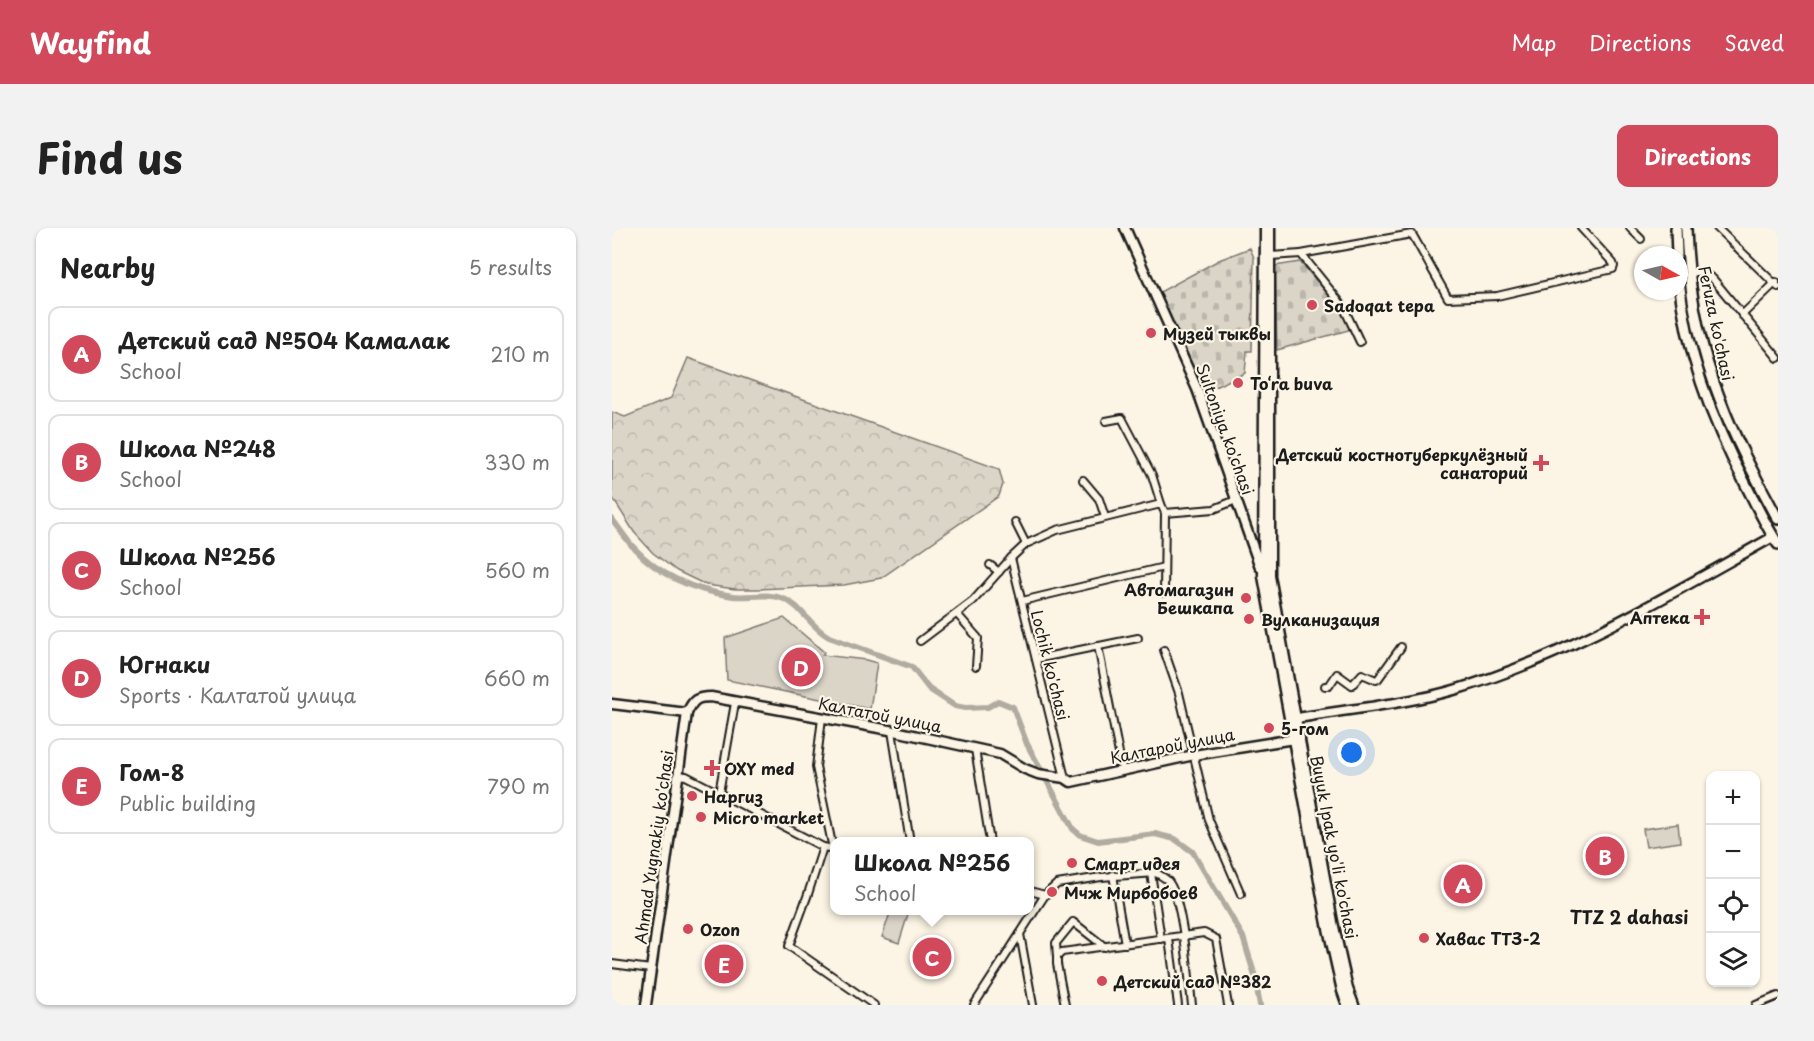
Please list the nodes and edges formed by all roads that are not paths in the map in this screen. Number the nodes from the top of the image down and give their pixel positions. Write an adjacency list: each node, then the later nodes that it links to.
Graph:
1 (1125, 228): 21 (street, Sultoniya ko'chasi)
2 (1265, 228): 12 (street, Buyuk Ipak yo'li ko'chasi)
3 (1270, 228): 12 (street, Buyuk Ipak yo'li ko'chasi)
4 (1581, 228): 11 (street)
5 (1630, 228): 9 (street)
6 (1676, 228): 10 (main road, Feruza ko'chasi)
7 (1686, 228): 13 (main road, Feruza ko'chasi)
8 (1717, 228): 14 (street)
9 (1641, 239)
10 (1677, 246)
11 (1301, 254): 12 (street); 17 (street)
12 (1267, 256): 34 (street, Buyuk Ipak yo'li ko'chasi); 51 (street, Buyuk Ipak yo'li ko'chasi)
13 (1690, 272): 16 (street); 23 (main road, Feruza ko'chasi)
14 (1777, 284): 16 (street)
15 (1683, 300): 28 (main road, Feruza ko'chasi)
16 (1743, 315): 18 (street)
17 (1360, 342)
18 (1778, 358)
19 (1106, 422): 22 (street)
20 (1083, 480): 25 (street)
21 (1236, 500): 24 (street); 34 (street, Sultoniya ko'chasi)
22 (1161, 504): 24 (street); 25 (street)
23 (1775, 507): 26 (main road, Feruza ko'chasi)
24 (1165, 513): 32 (street)
25 (1106, 518): 29 (street)
26 (1778, 519)
27 (1015, 522): 29 (street)
28 (1776, 538): 51 (street)
29 (1026, 544): 30 (street)
30 (1011, 558): 33 (street); 36 (street, Lochik ko'chasi)
31 (990, 565): 33 (street)
32 (1164, 567): 35 (street); 36 (street)
33 (999, 572): 37 (street)
34 (1263, 576): 51 (street, Buyuk Ipak yo'li ko'chasi)
35 (1164, 593)
36 (1022, 601): 43 (street, Lochik ko'chasi)
37 (957, 614): 39 (street); 44 (street)
38 (1138, 638): 40 (street)
39 (920, 641)
40 (1098, 646): 43 (street); 56 (street)
41 (1401, 647): 45 (street)
42 (1164, 650): 55 (street)
43 (1036, 659): 59 (street, Lochik ko'chasi)
44 (976, 666)
45 (1325, 687)
46 (698, 697): 47 (street, Калтатой улица); 49 (street, Ahmad Yugnakiy ko'chasi)
47 (735, 703): 50 (street, Калтатой улица); 60 (street)
48 (612, 704): 49 (street)
49 (687, 713): 57 (street, Ahmad Yugnakiy ko'chasi)
50 (822, 718): 52 (street, Калтатой улица); 61 (street)
51 (1293, 719): 53 (street, Buyuk Ipak yo'li ko'chasi)
52 (892, 730): 54 (street, Калтатой улица); 62 (street)
53 (1297, 738): 55 (street, Калтарой улица); 91 (street, Buyuk Ipak yo'li ko'chasi); 92 (street, Buyuk Ipak yo'li ko'chasi)
54 (975, 748): 58 (street, Калтатой улица); 63 (street)
55 (1194, 755): 56 (street, Калтарой улица); 69 (street)
56 (1122, 769): 59 (street, Калтарой улица)
57 (678, 775): 60 (street); 81 (street, Ahmad Yugnakiy ko'chasi)
58 (1052, 777): 59 (street, Калтарой улица)
59 (1065, 778)
60 (719, 793): 64 (street)
61 (831, 837)
62 (909, 837)
63 (989, 837)
64 (824, 847): 65 (street); 84 (street)
65 (830, 848)
66 (1151, 873): 67 (street); 74 (street); 75 (street)
67 (1113, 875): 70 (street); 77 (street)
68 (1034, 892): 70 (street)
69 (1241, 894)
70 (1045, 895): 71 (street)
71 (1034, 912)
72 (1032, 915): 73 (street)
73 (1020, 933): 85 (street); 86 (street)
74 (1184, 937): 76 (street); 89 (street); 90 (street)
75 (1161, 939): 76 (street); 77 (street)
76 (1169, 939): 88 (street)
77 (1125, 944): 78 (street)
78 (1105, 947): 79 (street); 79 (street)
79 (1057, 957): 87 (street)
80 (612, 964): 81 (street)
81 (651, 969): 83 (street, Ahmad Yugnakiy ko'chasi)
82 (1778, 996): 93 (street)
83 (646, 1005)
84 (874, 1005)
85 (974, 1005)
86 (1033, 1005)
87 (1065, 1005)
88 (1178, 1005)
89 (1192, 1005)
90 (1228, 1005)
91 (1347, 1005)
92 (1354, 1005)
93 (1756, 1005)

